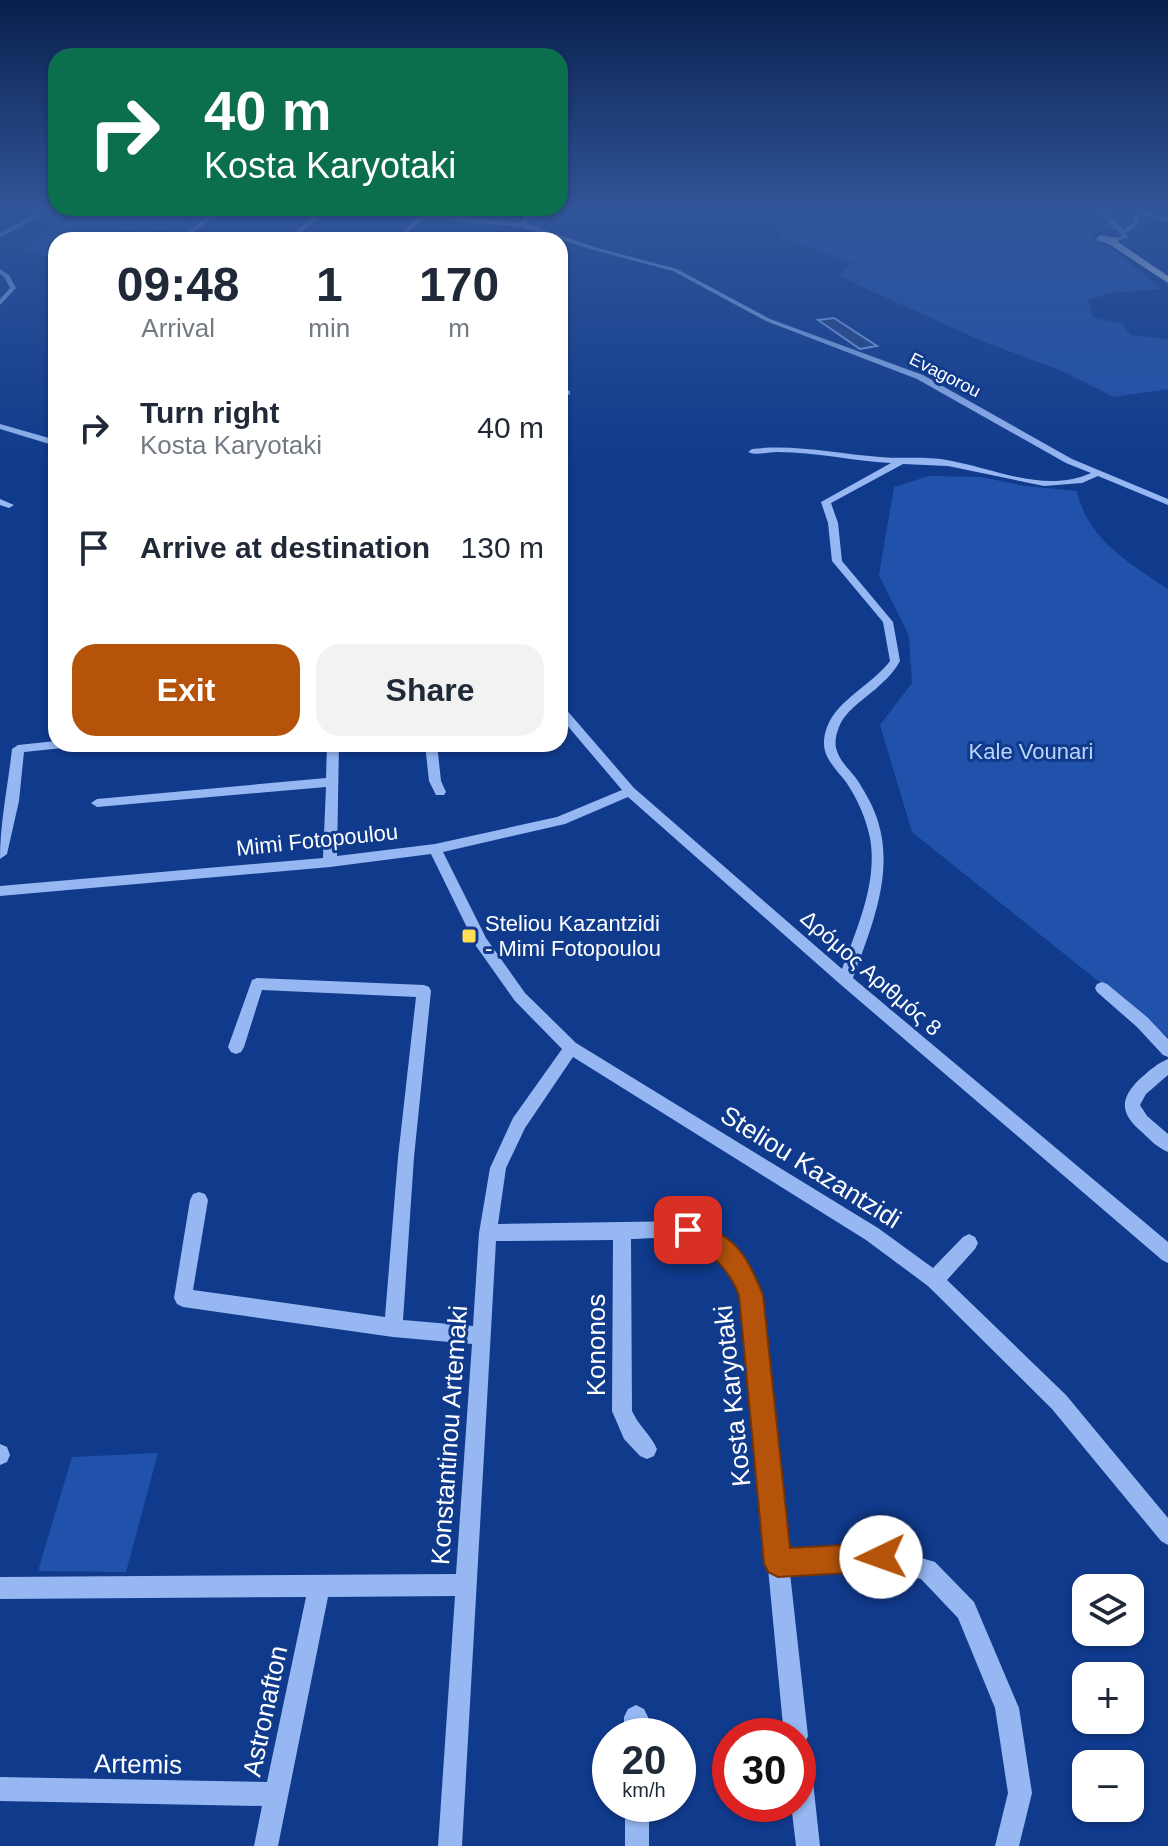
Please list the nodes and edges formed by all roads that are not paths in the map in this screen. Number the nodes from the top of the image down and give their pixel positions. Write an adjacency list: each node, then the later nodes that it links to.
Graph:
1 (718, 293): 6 (street, Evagorou)
2 (1, 427): 3 (street)
3 (48, 440)
4 (752, 452): 5 (street)
5 (900, 462): 6 (street); 20 (street)
6 (1098, 473): 7 (street, Evagorou)
7 (1168, 502)
8 (568, 719): 13 (street, Δρόμος Αριθμός 8)
9 (48, 746): 17 (street)
10 (333, 752): 12 (street)
11 (432, 752): 14 (street)
12 (332, 782): 15 (street); 18 (street)
13 (630, 791): 16 (street, Mimi Fotopoulou); 20 (street, Δρόμος Αριθμός 8)
14 (440, 792)
15 (97, 803)
16 (435, 849): 18 (street, Mimi Fotopoulou); 23 (street, Steliou Kazantzidi)
17 (0, 854)
18 (330, 862): 19 (street, Mimi Fotopoulou)
19 (0, 891)
20 (845, 980): 31 (street, Δρόμος Αριθμός 8)
21 (1102, 988): 24 (street)
22 (236, 1047): 33 (street)
23 (571, 1048): 29 (street, Konstantinou Artemaki); 32 (street, Steliou Kazantzidi)
24 (1168, 1050)
25 (1168, 1066): 26 (street)
26 (1168, 1144)
27 (199, 1200): 33 (street)
28 (622, 1232): 29 (street, Kosta Karyotaki); 35 (street, Kononos); 37 (street, Kosta Karyotaki)
29 (488, 1233): 34 (street, Konstantinou Artemaki)
30 (969, 1243): 32 (street)
31 (1168, 1254)
32 (934, 1280): 36 (street, Steliou Kazantzidi)
33 (393, 1328): 34 (street)
34 (483, 1336): 38 (street, Konstantinou Artemaki)
35 (647, 1449)
36 (1168, 1534)
37 (778, 1563): 41 (street, Kosta Karyotaki); 50 (street)
38 (464, 1585): 39 (street); 47 (street, Konstantinou Artemaki)
39 (319, 1587): 40 (street); 43 (street, Astronafton)
40 (0, 1588)
41 (794, 1718)
42 (0, 1789): 43 (street, Artemis)
43 (276, 1794): 46 (street, Astronafton)
44 (637, 1822): 48 (street)
45 (805, 1822): 49 (street)
46 (266, 1846)
47 (450, 1846)
48 (637, 1846)
49 (808, 1846)
50 (1007, 1846)

